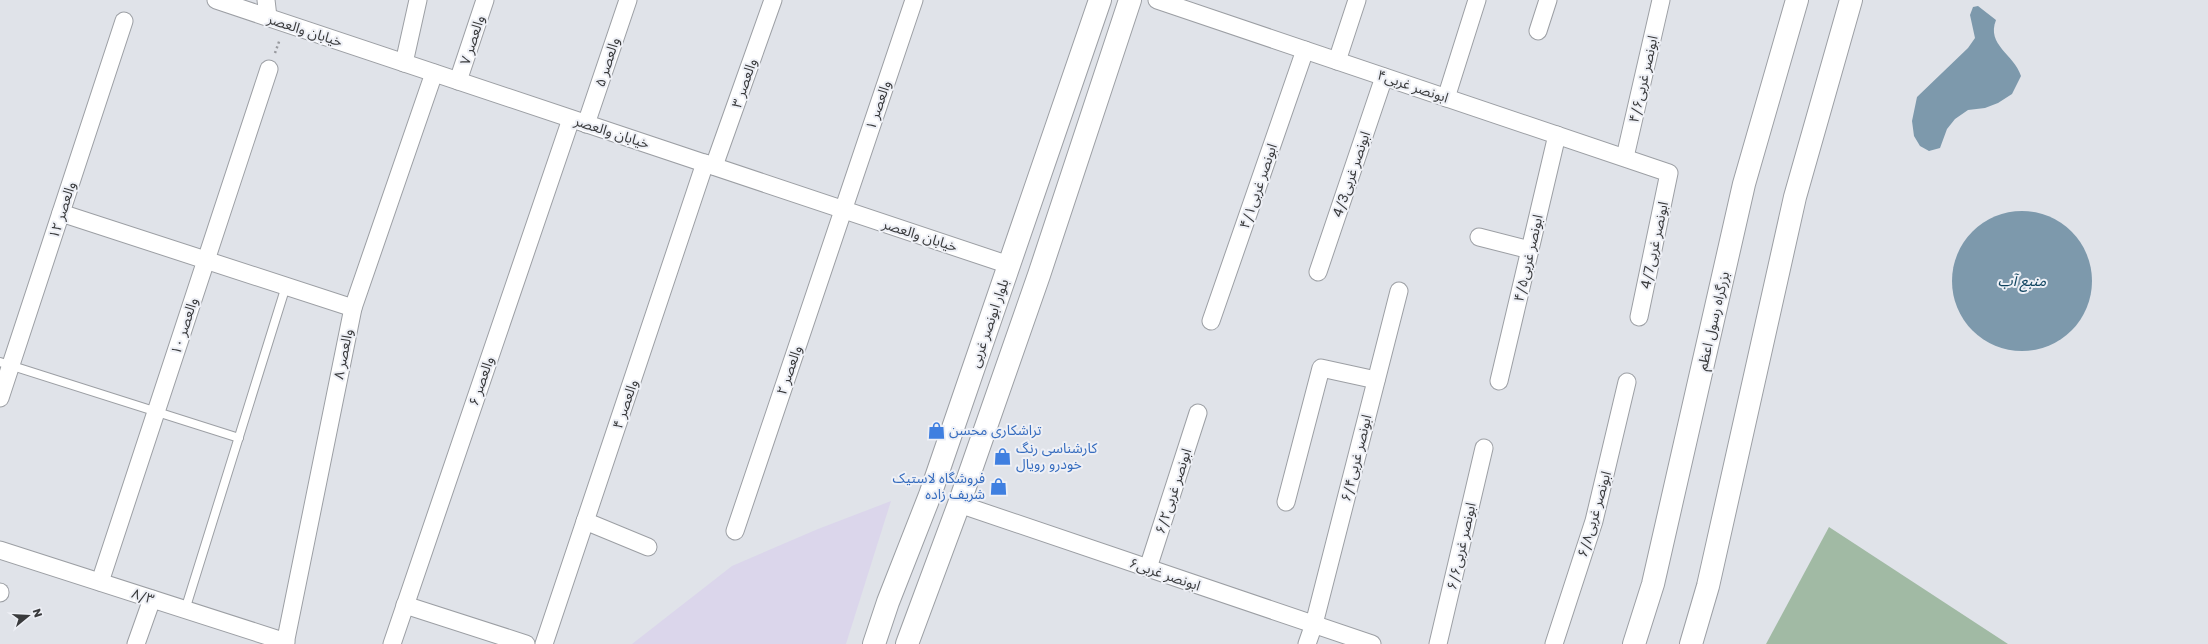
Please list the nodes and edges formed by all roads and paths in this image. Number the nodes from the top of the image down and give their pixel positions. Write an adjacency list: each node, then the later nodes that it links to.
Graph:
1 (216, 0): 17 (street, خیابان والعصر)
2 (266, 0): 17 (street)
3 (418, 0): 23 (street)
4 (485, 0): 27 (street, والعصر ۷)
5 (628, 0): 29 (street, والعصر ۵)
6 (773, 0): 32 (street, والعصر ۳)
7 (914, 0): 34 (street, والعصر ۱)
8 (1130, 0): 56 (main road)
9 (1157, 0): 21 (street, ۴ابونصر غربی)
10 (1357, 0): 22 (street)
11 (1477, 0): 28 (street)
12 (1548, 0): 20 (street)
13 (1661, 0): 31 (street, ۴/۶ابونصر غربی)
14 (1797, 0): 79 (main road, بزرگراه رسول اعظم)
15 (1851, 0): 80 (main road)
16 (1097, 1): 39 (main road, بلوار ابونصر غربی)
17 (268, 17): 19 (street, خیابان والعصر)
18 (124, 21): 35 (street, والعصر ۱۲)
19 (286, 24): 23 (street, خیابان والعصر); 24 (path)
20 (1538, 31)
21 (1304, 50): 22 (street, ۴ابونصر غربی); 45 (street, ۴/۱ابونصر غربی)
22 (1337, 61): 26 (street, ۴ابونصر غربی)
23 (404, 63): 25 (street, خیابان والعصر)
24 (269, 69): 38 (street, والعصر ۱۰)
25 (434, 73): 27 (street, خیابان والعصر); 43 (street, والعصر ۸)
26 (1384, 77): 28 (street, ۴ابونصر غربی); 40 (street, 4/3ابونصر غربی)
27 (458, 81): 29 (street, خیابان والعصر)
28 (1446, 98): 30 (street, ۴ابونصر غربی)
29 (578, 121): 32 (street, خیابان والعصر); 64 (street, والعصر ۶)
30 (1557, 135): 31 (street, ۴ابونصر غربی); 37 (street, ۴/۵ابونصر غربی)
31 (1624, 158): 33 (street, ۴ابونصر غربی)
32 (710, 165): 34 (street, خیابان والعصر); 57 (street, والعصر ۴)
33 (1669, 172): 44 (street, 4/7ابونصر غربی)
34 (843, 209): 39 (street, خیابان والعصر); 58 (street, والعصر ۲)
35 (61, 213): 38 (street); 46 (street, والعصر ۱۲)
36 (1479, 236): 37 (street)
37 (1530, 250): 48 (street, ۴/۵ابونصر غربی)
38 (206, 260): 41 (street); 51 (street, والعصر ۱۰)
39 (1009, 265): 73 (main road, بلوار ابونصر غربی)
40 (1318, 272)
41 (286, 286): 43 (street); 53 (lane)
42 (1399, 291): 47 (street, ۶/۴ابونصر غربی)
43 (353, 308): 68 (street, والعصر ۸)
44 (1639, 317)
45 (1211, 321)
46 (5, 364): 50 (street, والعصر ۱۲); 51 (lane)
47 (1376, 380): 55 (street); 66 (street, ۶/۴ابونصر غربی)
48 (1499, 381)
49 (1628, 382): 78 (street, ۶/۸ابونصر غربی)
50 (0, 398)
51 (156, 412): 53 (lane); 62 (street, والعصر ۱۰)
52 (1198, 413): 61 (street, ۶/۲ابونصر غربی)
53 (239, 438): 65 (lane)
54 (1484, 448): 77 (street, ۶/۶ابونصر غربی)
55 (1286, 502)
56 (958, 504): 61 (street, ۶ابونصر غربی); 74 (main road)
57 (585, 522): 59 (street); 72 (street, والعصر ۴)
58 (735, 530)
59 (648, 547)
60 (0, 550): 62 (street, ۸/۳)
61 (1148, 568): 66 (street, ۶ابونصر غربی)
62 (100, 582): 63 (street, ۸/۳)
63 (152, 599): 65 (street, ۸/۳); 69 (street)
64 (405, 605): 67 (street); 70 (street, والعصر ۶)
65 (185, 610): 68 (street, ۸/۳)
66 (1314, 624): 75 (street); 76 (street, ۶ابونصر غربی)
67 (504, 641): 71 (street)
68 (286, 643)
69 (136, 644)
70 (392, 644)
71 (526, 644)
72 (544, 644)
73 (874, 644)
74 (907, 644)
75 (1307, 644)
76 (1372, 644)
77 (1438, 644)
78 (1554, 644)
79 (1634, 644)
80 (1691, 644)

